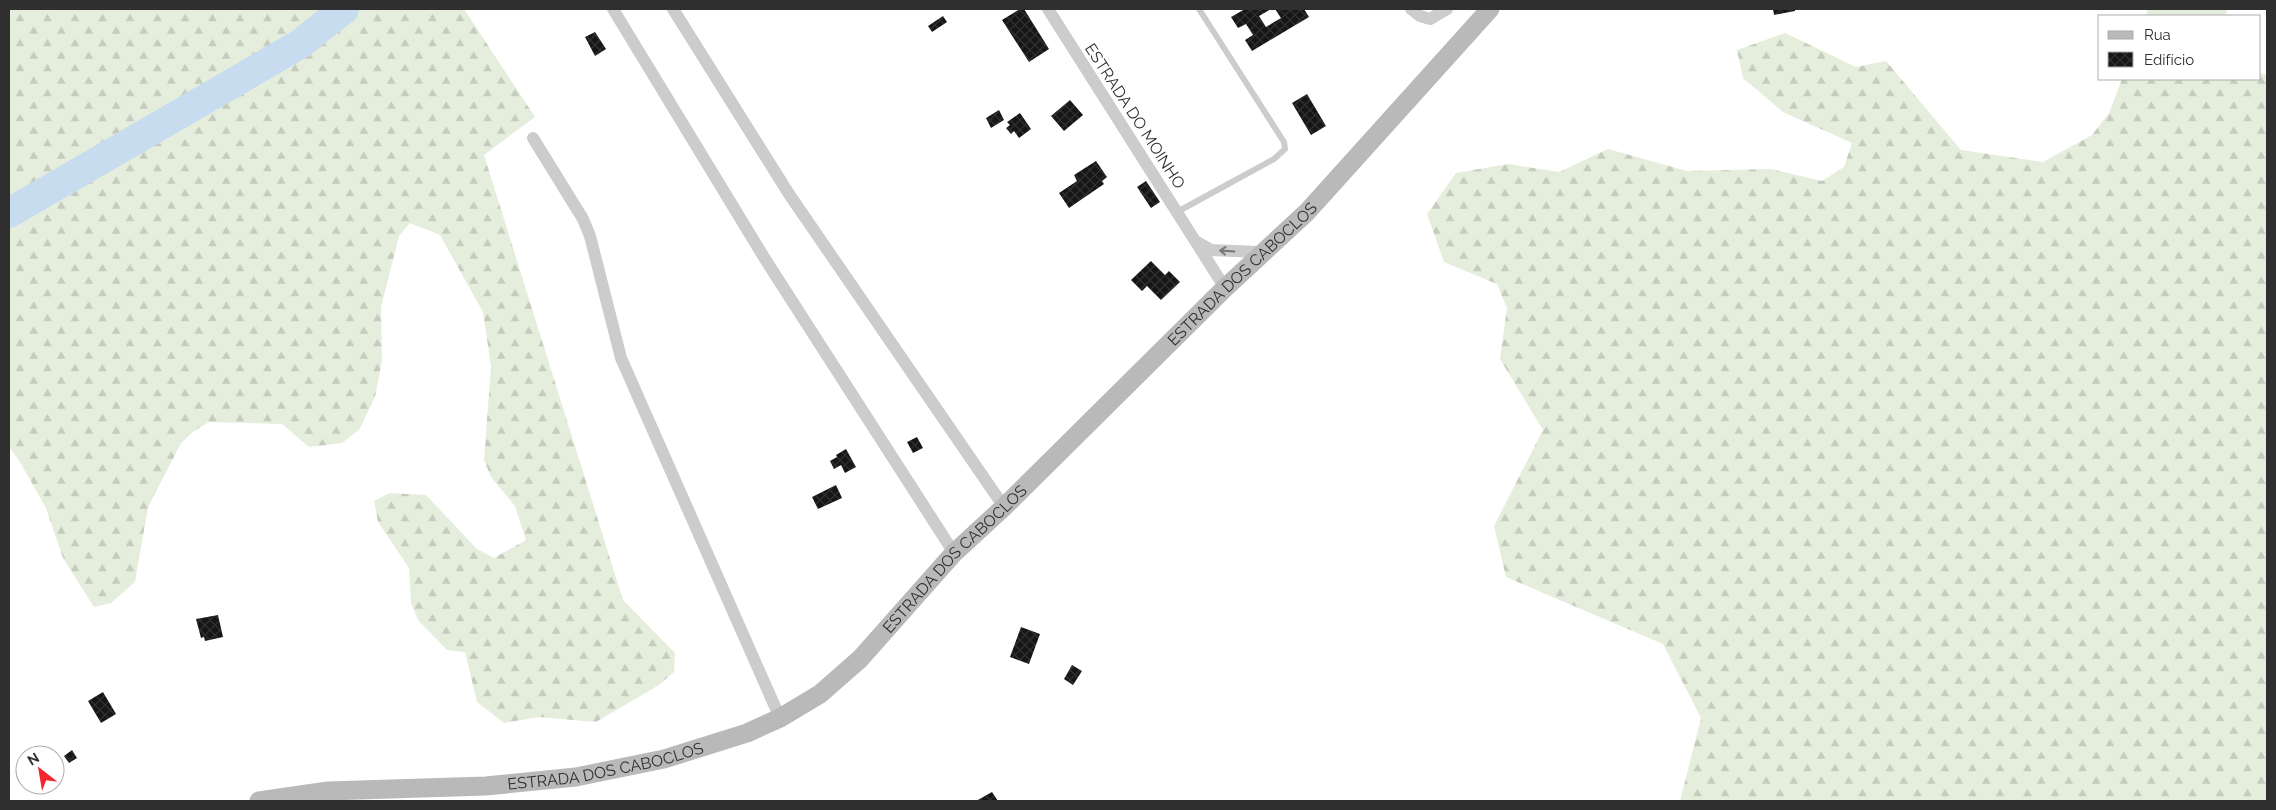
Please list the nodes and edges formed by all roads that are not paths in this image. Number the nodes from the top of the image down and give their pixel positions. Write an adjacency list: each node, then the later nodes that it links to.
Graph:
1 (613, 9): 14 (street)
2 (673, 9): 13 (street)
3 (1048, 9): 9 (street, ESTRADA DO MOINHO)
4 (1199, 9): 9 (lane)
5 (1411, 9): 6 (street)
6 (1448, 9)
7 (1490, 9): 11 (street, ESTRADA DOS CABOCLOS)
8 (533, 138): 15 (street)
9 (1177, 212): 10 (street, ESTRADA DO MOINHO)
10 (1195, 240): 11 (street, one-way to 10); 12 (street, ESTRADA DO MOINHO)
11 (1260, 255): 12 (street, ESTRADA DOS CABOCLOS)
12 (1225, 288): 13 (street, ESTRADA DOS CABOCLOS)
13 (1004, 507): 14 (street, ESTRADA DOS CABOCLOS)
14 (954, 553): 15 (street, ESTRADA DOS CABOCLOS)
15 (780, 718): 16 (street, ESTRADA DOS CABOCLOS)
16 (259, 801)

